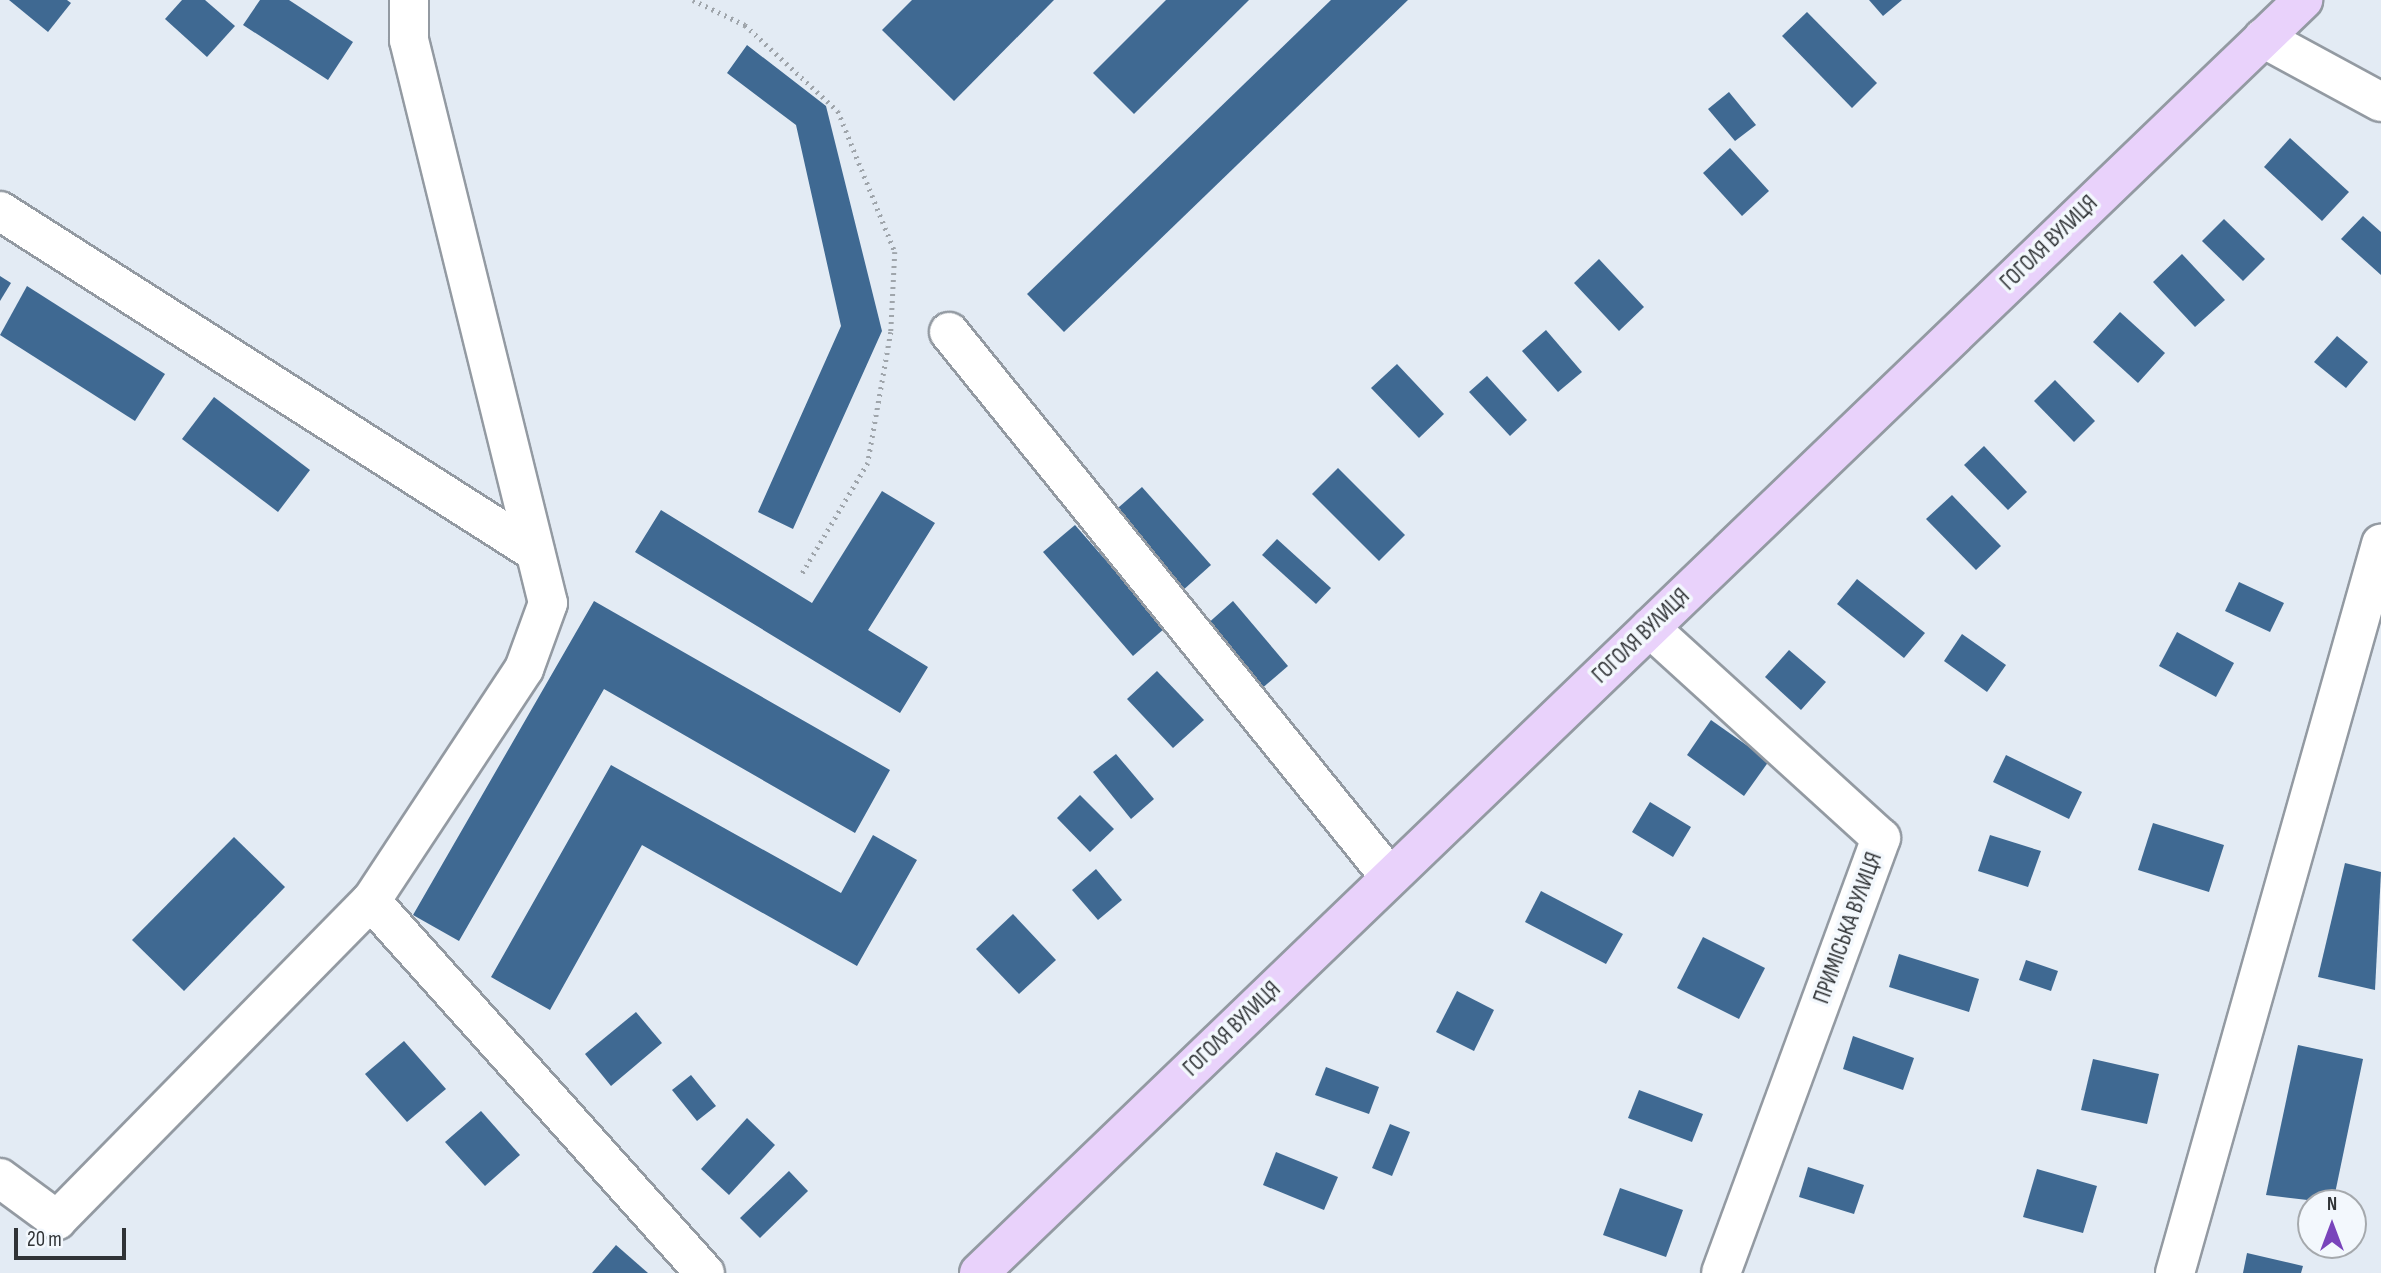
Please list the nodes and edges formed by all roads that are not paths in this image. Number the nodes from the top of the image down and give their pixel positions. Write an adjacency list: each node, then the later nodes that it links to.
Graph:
1 (410, 0): 8 (street)
2 (2303, 0): 3 (main road, ГОГОЛЯ ВУЛИЦЯ)
3 (2263, 38): 4 (street); 9 (main road, ГОГОЛЯ ВУЛИЦЯ)
4 (2381, 102)
5 (0, 211): 8 (street)
6 (949, 331): 10 (street)
7 (2381, 544): 16 (street)
8 (535, 552): 11 (street)
9 (1650, 628): 10 (main road, ГОГОЛЯ ВУЛИЦЯ); 15 (street, ПРИМІСЬКА ВУЛИЦЯ)
10 (1390, 877): 14 (main road, ГОГОЛЯ ВУЛИЦЯ)
11 (371, 901): 12 (street); 13 (street)
12 (0, 1178)
13 (705, 1273)
14 (979, 1273)
15 (1721, 1273)
16 (2175, 1273)

